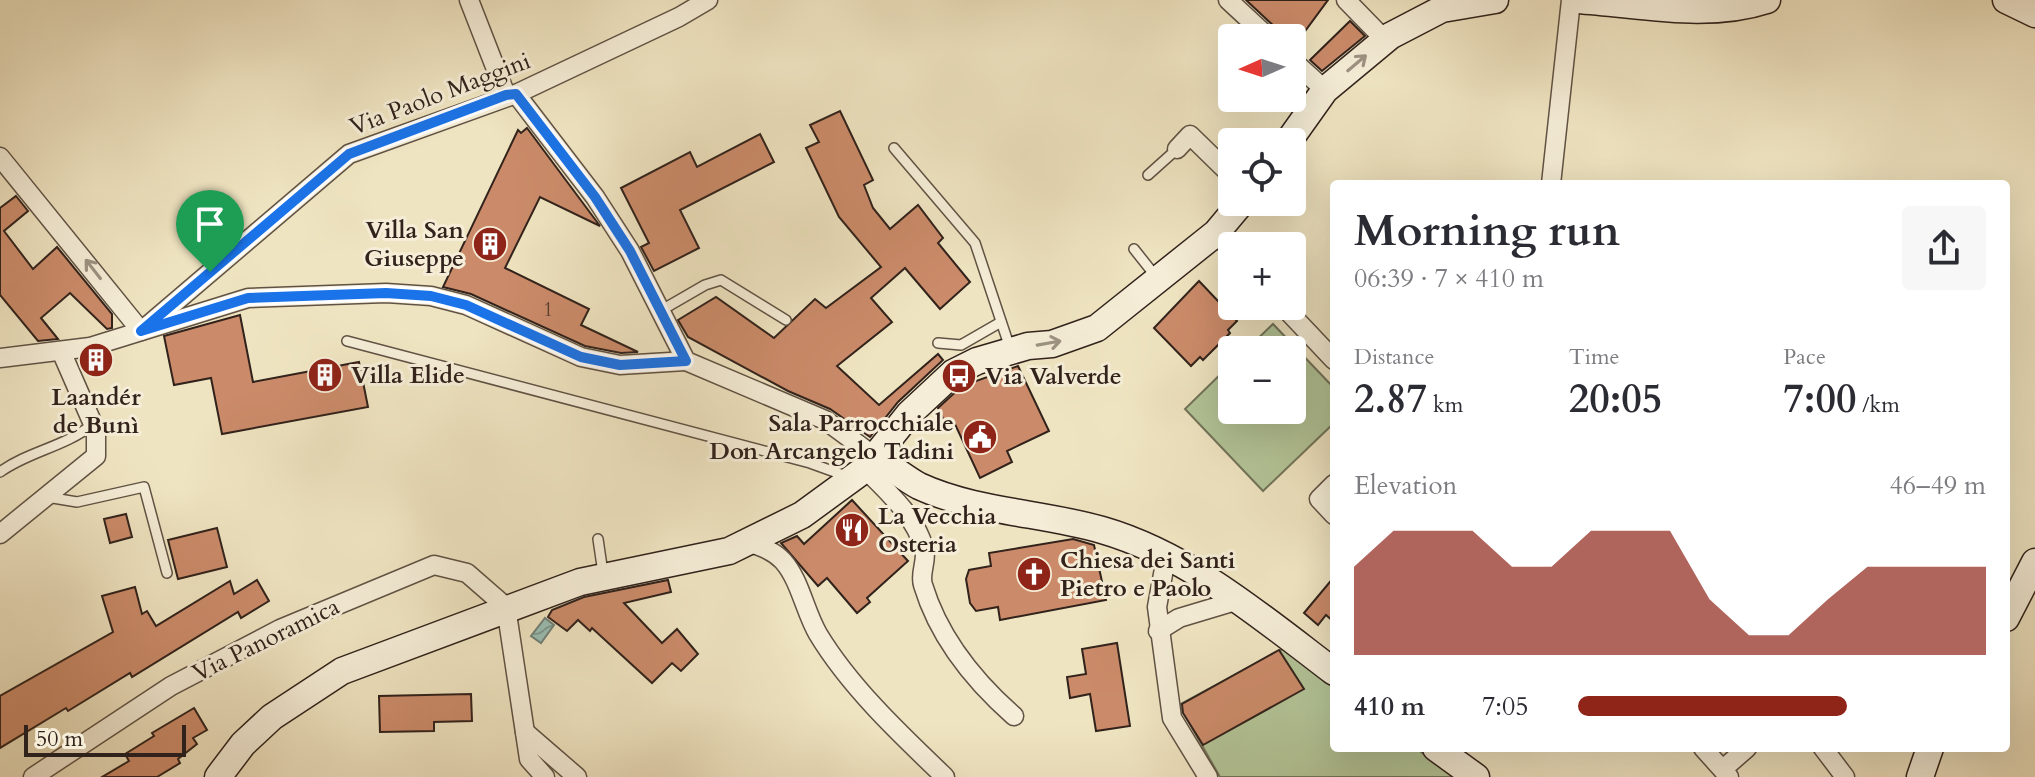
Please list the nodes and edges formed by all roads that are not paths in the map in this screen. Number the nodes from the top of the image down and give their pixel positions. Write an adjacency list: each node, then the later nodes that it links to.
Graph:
1 (469, 0): 15 (street)
2 (708, 0): 15 (street, Via Paolo Maggini)
3 (1228, 0): 11 (street)
4 (1495, 0): 12 (street)
5 (1571, 0): 22 (street)
6 (1577, 0): 7 (street)
7 (1767, 0)
8 (2006, 0): 10 (street)
9 (1353, 2): 12 (street)
10 (2035, 14)
11 (1254, 24)
12 (1385, 40): 14 (street, one-way to 12)
13 (1306, 73): 14 (street)
14 (1325, 90): 16 (street)
15 (511, 94): 26 (street); 30 (street, Via Paolo Maggini)
16 (1298, 128)
17 (894, 148): 29 (lane)
18 (1177, 149): 20 (street); 21 (lane)
19 (0, 157): 30 (street, one-way to 19)
20 (1218, 162)
21 (1148, 175)
22 (1551, 180)
23 (1218, 246): 25 (street)
24 (1134, 249): 25 (lane)
25 (1159, 281): 34 (street, one-way to 25)
26 (660, 311): 27 (lane); 37 (street)
27 (786, 320)
28 (1296, 320): 35 (street)
29 (1001, 322): 32 (lane); 34 (lane)
30 (141, 331): 33 (street); 37 (street)
31 (347, 341): 39 (lane)
32 (938, 343)
33 (61, 351): 36 (street); 38 (street)
34 (1011, 351): 39 (street)
35 (1330, 356)
36 (0, 358)
37 (686, 361): 39 (street)
38 (93, 424): 40 (lane); 42 (street)
39 (864, 468): 46 (street); 47 (street); 56 (street)
40 (0, 472)
41 (1330, 488): 43 (street)
42 (47, 497): 44 (street); 49 (lane)
43 (1330, 511)
44 (0, 534)
45 (598, 539): 50 (lane)
46 (745, 541): 50 (street); 68 (street)
47 (1166, 558): 51 (street); 54 (street)
48 (2035, 562): 52 (street)
49 (167, 573)
50 (603, 576): 53 (street)
51 (1239, 600): 54 (street); 55 (street)
52 (2010, 601)
53 (506, 607): 57 (street); 64 (street, Via Panoramica); 65 (street)
54 (1158, 631): 69 (street)
55 (1330, 669)
56 (1014, 716)
57 (525, 732): 66 (street); 67 (street)
58 (1442, 752): 70 (street)
59 (1707, 752): 63 (street)
60 (1744, 752): 63 (street)
61 (1826, 752): 71 (street)
62 (1929, 752): 72 (street)
63 (1726, 773)
64 (33, 777)
65 (218, 777)
66 (545, 777)
67 (577, 777)
68 (945, 777)
69 (1208, 777)
70 (1476, 777)
71 (1845, 777)
72 (1920, 777)

